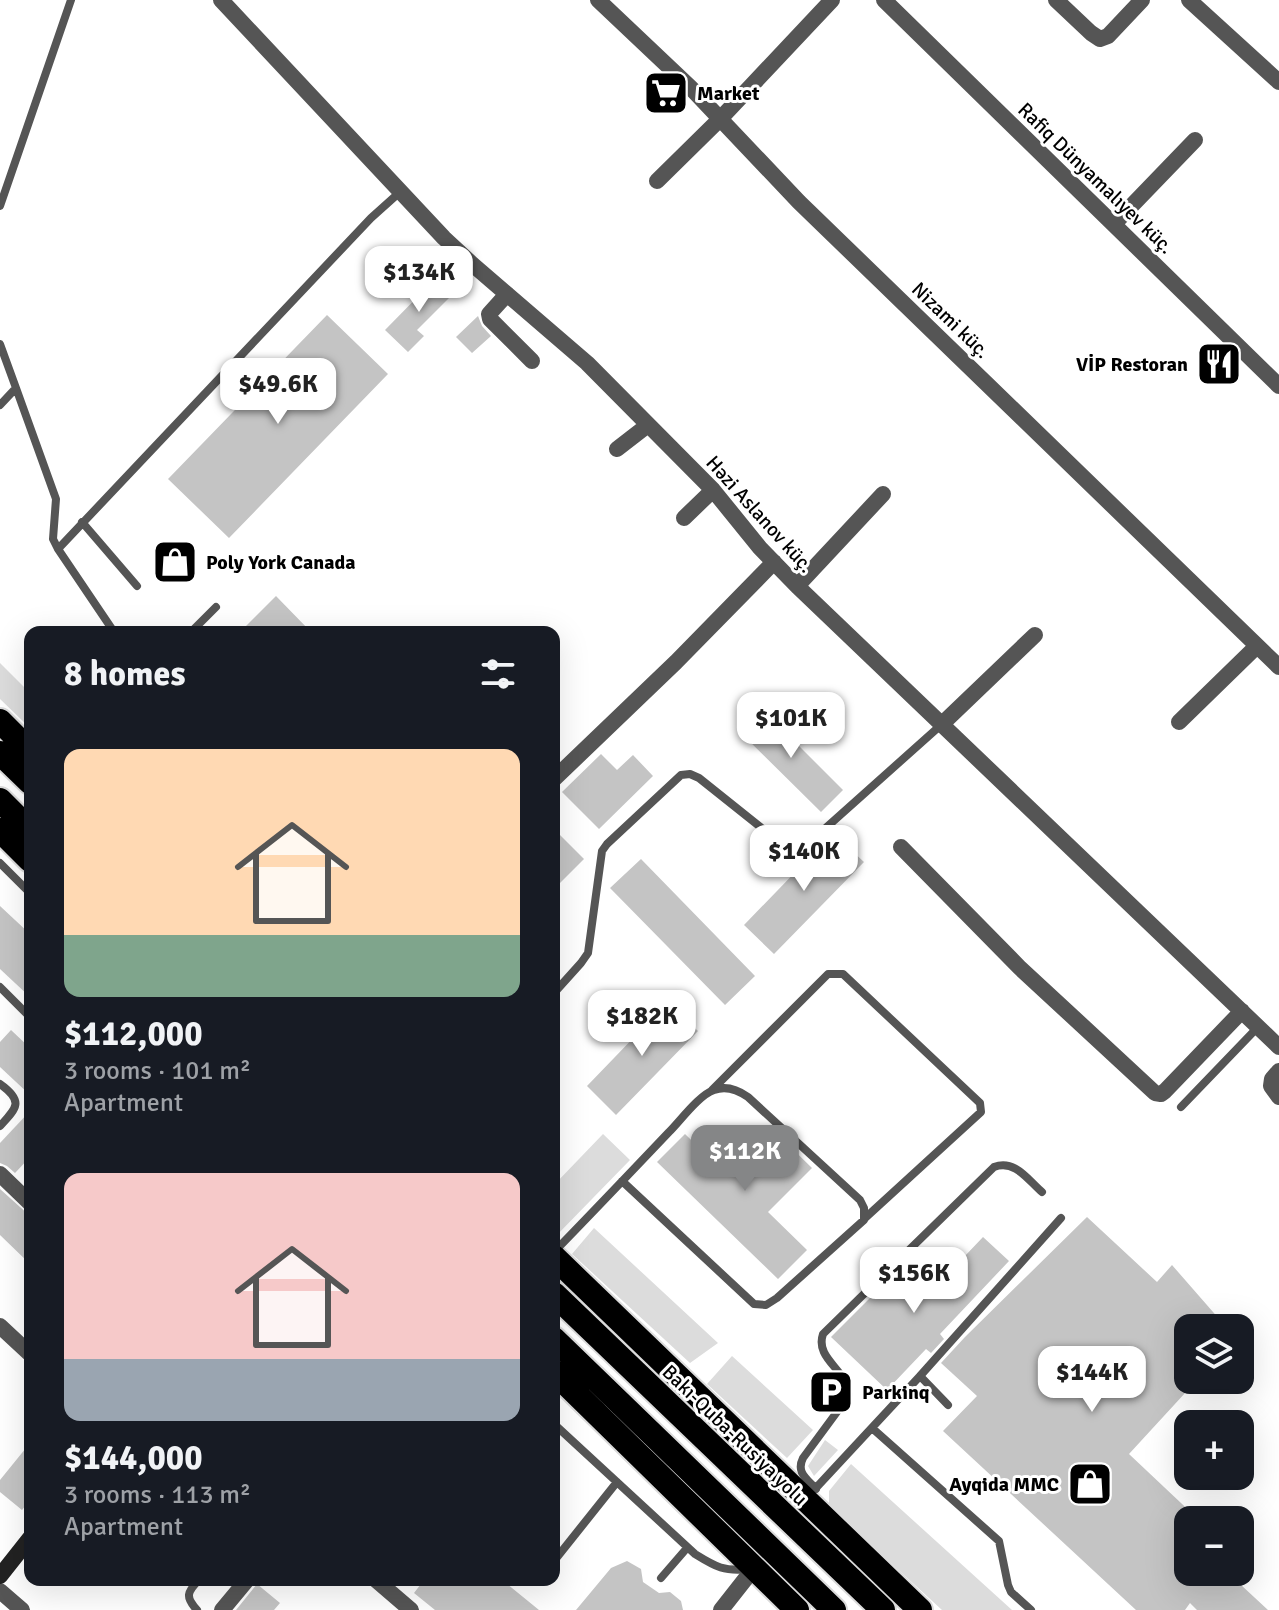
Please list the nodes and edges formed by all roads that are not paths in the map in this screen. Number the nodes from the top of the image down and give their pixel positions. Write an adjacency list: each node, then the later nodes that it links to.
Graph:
1 (71, 0): 14 (lane)
2 (221, 0): 13 (street, Həzi Aslanov küç.)
3 (598, 0): 10 (street, Nizami küç.)
4 (832, 0): 10 (street)
5 (884, 0): 15 (street, Rafiq Dünyamalıyev küç.)
6 (1056, 0): 7 (street)
7 (1142, 0)
8 (1189, 0): 9 (street)
9 (1279, 82)
10 (721, 118): 12 (street); 36 (street, Nizami küç.)
11 (1195, 140): 15 (street)
12 (657, 181)
13 (400, 192): 16 (street, Həzi Aslanov küç.); 27 (lane)
14 (0, 206)
15 (1114, 224): 19 (street, Rafiq Dünyamalıyev küç.)
16 (507, 294): 18 (street); 22 (street, Həzi Aslanov küç.)
17 (0, 344): 20 (lane)
18 (532, 361)
19 (1279, 386)
20 (16, 388): 21 (lane); 28 (lane)
21 (0, 405)
22 (648, 425): 23 (street); 24 (street, Həzi Aslanov küç.)
23 (617, 449)
24 (713, 490): 26 (street); 29 (street, Həzi Aslanov küç.)
25 (883, 494): 31 (street)
26 (684, 518)
27 (82, 522): 28 (lane); 30 (lane)
28 (58, 549): 33 (lane)
29 (774, 562): 31 (street, Həzi Aslanov küç.); 43 (street)
30 (137, 586)
31 (797, 586): 40 (street, Həzi Aslanov küç.)
32 (216, 607): 34 (lane)
33 (110, 626)
34 (197, 626)
35 (1035, 635): 40 (street)
36 (1257, 646): 37 (street, Nizami küç.); 39 (street)
37 (1279, 667)
38 (0, 721): 41 (highway)
39 (1179, 722)
40 (941, 725): 52 (lane); 55 (street, Həzi Aslanov küç.)
41 (24, 745)
42 (0, 753): 44 (highway)
43 (560, 773)
44 (24, 776)
45 (0, 800): 46 (highway)
46 (24, 824)
47 (0, 830): 49 (highway)
48 (901, 847): 55 (street)
49 (24, 854)
50 (0, 863): 51 (lane)
51 (24, 887)
52 (560, 986)
53 (0, 987): 54 (lane)
54 (24, 1011)
55 (1242, 1011): 56 (street, Həzi Aslanov küç.)
56 (1258, 1026): 57 (street, Həzi Aslanov küç.); 62 (lane)
57 (1279, 1047)
58 (1279, 1071): 61 (street)
59 (0, 1084): 63 (lane)
60 (712, 1090): 65 (lane); 69 (lane); 69 (lane)
61 (1279, 1097)
62 (1181, 1107)
63 (0, 1126)
64 (0, 1174): 67 (street)
65 (622, 1181): 69 (lane); 70 (lane)
66 (1042, 1192): 83 (lane)
67 (24, 1197)
68 (1061, 1218): 76 (lane)
69 (864, 1220)
70 (560, 1248)
71 (560, 1260): 78 (highway)
72 (560, 1300): 84 (highway, Bakı-Quba-Rusiya yolu)
73 (0, 1326): 75 (street)
74 (560, 1345): 101 (highway)
75 (24, 1348)
76 (920, 1376): 79 (lane); 80 (lane)
77 (560, 1378): 88 (highway)
78 (685, 1382): 83 (highway); 84 (highway)
79 (948, 1405)
80 (872, 1428): 83 (lane); 104 (lane)
81 (560, 1430): 82 (lane)
82 (617, 1482): 86 (lane); 87 (lane)
83 (811, 1494): 103 (highway)
84 (769, 1502): 102 (highway, Bakı-Quba-Rusiya yolu)
85 (24, 1546): 89 (street)
86 (687, 1548): 88 (lane); 90 (lane)
87 (560, 1553)
88 (754, 1568): 99 (street); 100 (highway)
89 (0, 1576)
90 (661, 1578)
91 (193, 1586): 96 (lane)
92 (242, 1586): 97 (street)
93 (383, 1586): 98 (street)
94 (0, 1591): 95 (street)
95 (22, 1610)
96 (197, 1610)
97 (222, 1610)
98 (411, 1610)
99 (721, 1610)
100 (797, 1610)
101 (834, 1610)
102 (883, 1610)
103 (920, 1610)
104 (1031, 1610)

